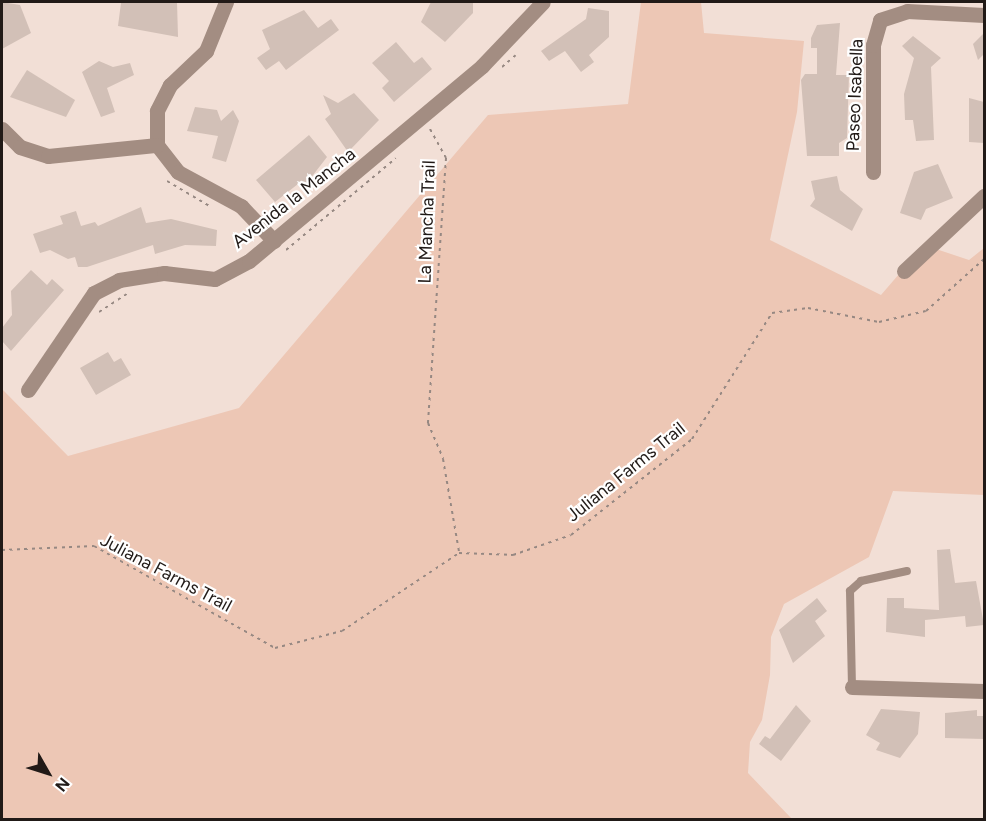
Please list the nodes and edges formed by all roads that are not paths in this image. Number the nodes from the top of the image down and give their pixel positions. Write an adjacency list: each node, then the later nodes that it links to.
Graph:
1 (226, 2): 5 (street)
2 (543, 2): 8 (street, Avenida la Mancha)
3 (984, 15): 6 (street, Paseo Isabella)
4 (2, 129): 5 (street)
5 (157, 145): 8 (street)
6 (873, 172)
7 (984, 196): 9 (street)
8 (278, 247): 10 (street, Avenida la Mancha)
9 (904, 271)
10 (28, 390)
11 (907, 571): 12 (lane)
12 (852, 687): 13 (street)
13 (984, 691)

